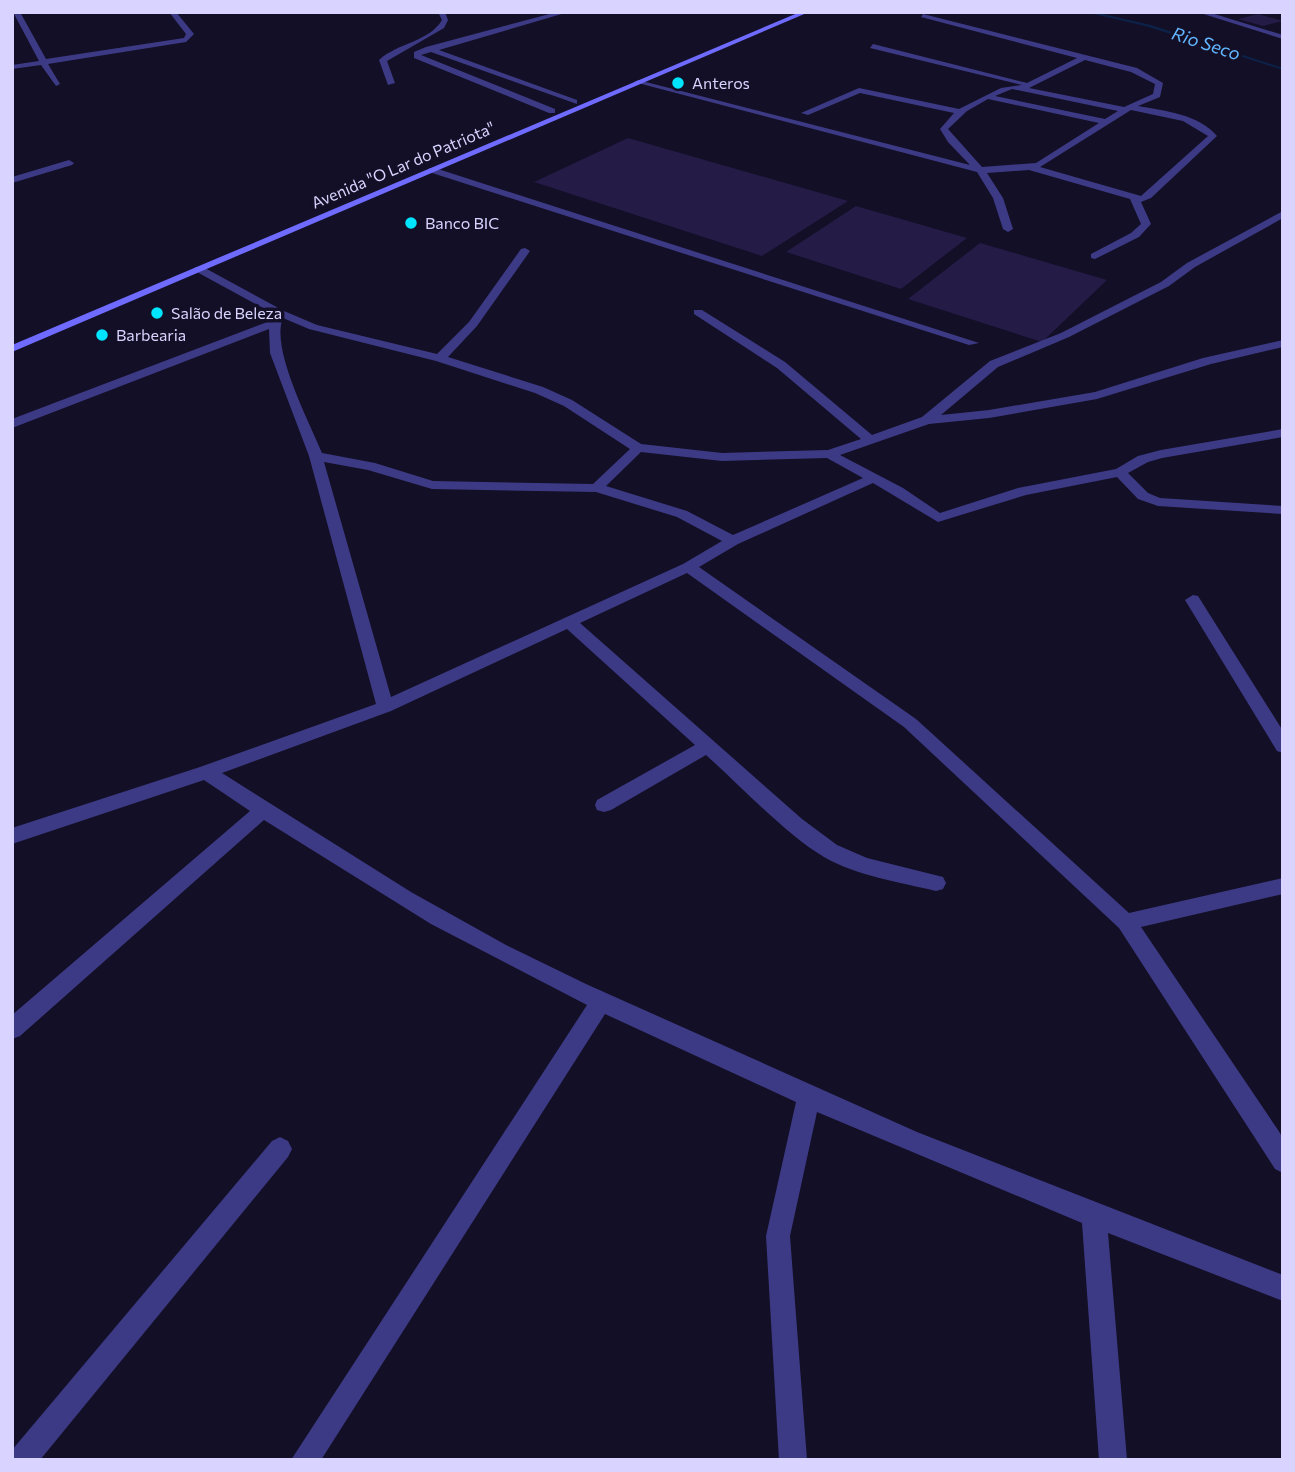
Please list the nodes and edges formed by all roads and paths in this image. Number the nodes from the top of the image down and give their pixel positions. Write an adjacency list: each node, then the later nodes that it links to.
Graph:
1 (16, 12): 13 (street)
2 (172, 12): 13 (street)
3 (441, 12): 16 (street)
4 (791, 12): 20 (main road, Avenida "O Lar do Patriota")
5 (806, 12): 15 (main road, Avenida "O Lar do Patriota")
6 (1200, 12): 9 (street)
7 (562, 13): 11 (street)
8 (923, 16): 12 (street)
9 (1280, 35)
10 (873, 46): 18 (street)
11 (429, 49): 20 (street); 22 (street)
12 (1086, 56): 18 (street); 21 (street)
13 (43, 62): 14 (street); 17 (street)
14 (12, 67)
15 (638, 82): 28 (main road, Avenida "O Lar do Patriota"); 29 (street)
16 (391, 83)
17 (56, 84)
18 (1027, 86): 19 (street); 21 (street)
19 (988, 97): 23 (street); 25 (street)
20 (575, 102): 22 (main road, Avenida "O Lar do Patriota")
21 (1128, 108): 25 (street); 31 (street)
22 (552, 111): 39 (main road, Avenida "O Lar do Patriota")
23 (961, 112): 24 (street); 29 (street)
24 (805, 113)
25 (1107, 122): 27 (street)
26 (69, 163): 30 (street)
27 (1029, 167): 29 (street); 31 (street)
28 (432, 170): 36 (main road, Avenida "O Lar do Patriota"); 40 (street)
29 (980, 170): 33 (street)
30 (12, 180)
31 (1135, 198): 35 (street)
32 (1283, 214): 44 (street)
33 (1008, 229)
34 (525, 251): 43 (street)
35 (1095, 257)
36 (199, 269): 38 (street); 42 (main road, Avenida "O Lar do Patriota")
37 (698, 312): 47 (street)
38 (277, 318): 43 (street); 45 (street); 50 (street)
39 (12, 337)
40 (973, 343)
41 (1283, 343): 44 (street)
42 (12, 349)
43 (440, 358): 48 (street)
44 (927, 420): 47 (street)
45 (12, 424)
46 (1283, 433): 51 (street)
47 (869, 439): 49 (street)
48 (638, 448): 49 (street); 53 (street)
49 (829, 454): 52 (street)
50 (316, 456): 53 (street); 59 (street)
51 (1120, 472): 52 (street); 54 (street)
52 (874, 478): 55 (street)
53 (597, 488): 55 (street)
54 (1283, 510)
55 (733, 541): 56 (street)
56 (688, 567): 58 (street); 68 (street)
57 (1193, 600): 61 (street)
58 (570, 624): 59 (street); 60 (street)
59 (386, 707): 62 (street)
60 (708, 746): 63 (street); 66 (street)
61 (1283, 746)
62 (206, 772): 64 (street); 65 (street)
63 (604, 805)
64 (263, 810): 69 (street); 70 (street)
65 (12, 836)
66 (936, 883)
67 (1283, 886): 68 (street)
68 (1126, 922): 73 (street)
69 (601, 1002): 71 (street); 77 (street)
70 (12, 1029)
71 (808, 1098): 74 (street); 78 (street)
72 (280, 1149): 76 (street)
73 (1283, 1161)
74 (1094, 1217): 75 (street); 79 (street)
75 (1283, 1288)
76 (22, 1460)
77 (305, 1460)
78 (793, 1460)
79 (1113, 1460)

